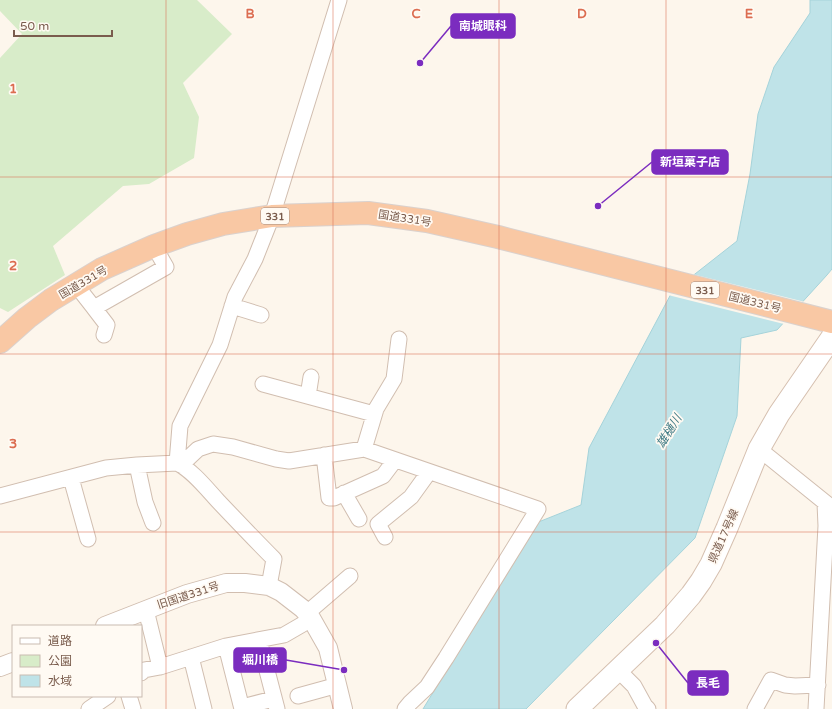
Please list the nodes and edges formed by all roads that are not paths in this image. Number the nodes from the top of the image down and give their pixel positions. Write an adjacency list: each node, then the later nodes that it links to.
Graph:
1 (339, 0): 2 (street)
2 (272, 216): 3 (highway, 国道331号 / 331); 5 (street); 8 (highway, 国道331号 / 331)
3 (154, 246): 4 (highway, 国道331号 / 331); 6 (street)
4 (76, 285): 6 (street); 12 (highway, 国道331号 / 331)
5 (232, 306): 7 (street); 21 (street)
6 (94, 308): 9 (street)
7 (261, 315)
8 (832, 322)
9 (104, 335)
10 (832, 337): 18 (main road, 県道17号線)
11 (399, 339): 16 (street)
12 (0, 342)
13 (311, 377): 15 (street)
14 (263, 384): 15 (street)
15 (308, 396): 16 (street)
16 (374, 414): 17 (street)
17 (364, 449): 19 (street); 20 (street)
18 (759, 449): 27 (street); 44 (main road, 県道17号線)
19 (324, 455): 21 (street); 25 (street)
20 (395, 460): 23 (street); 25 (street)
21 (179, 464): 22 (street); 33 (street)
22 (137, 465): 24 (street); 29 (street)
23 (429, 472): 30 (street); 55 (street)
24 (71, 478): 26 (street); 31 (street)
25 (344, 493): 28 (street)
26 (0, 496)
27 (828, 505): 34 (street)
28 (359, 519)
29 (153, 523)
30 (385, 537)
31 (88, 539)
32 (350, 576): 36 (street)
33 (269, 586): 35 (street, 旧国道331号); 36 (street, 旧国道331号)
34 (827, 605): 47 (street)
35 (146, 610): 37 (street, 旧国道331号); 43 (street)
36 (309, 615): 38 (street); 46 (street, 旧国道331号)
37 (108, 625)
38 (259, 640): 39 (street); 50 (street)
39 (226, 646): 40 (street); 51 (street)
40 (191, 657): 43 (street); 53 (street)
41 (12, 662): 42 (street)
42 (0, 667)
43 (160, 667): 45 (street)
44 (618, 670): 56 (main road, 県道17号線); 57 (street)
45 (142, 672)
46 (338, 685): 48 (street); 54 (street, 旧国道331号)
47 (818, 685): 58 (street); 59 (street)
48 (298, 696)
49 (129, 697): 52 (street)
50 (275, 704): 51 (street)
51 (242, 708)
52 (133, 709)
53 (204, 709)
54 (343, 709)
55 (405, 709)
56 (577, 709)
57 (648, 709)
58 (755, 709)
59 (816, 709)

